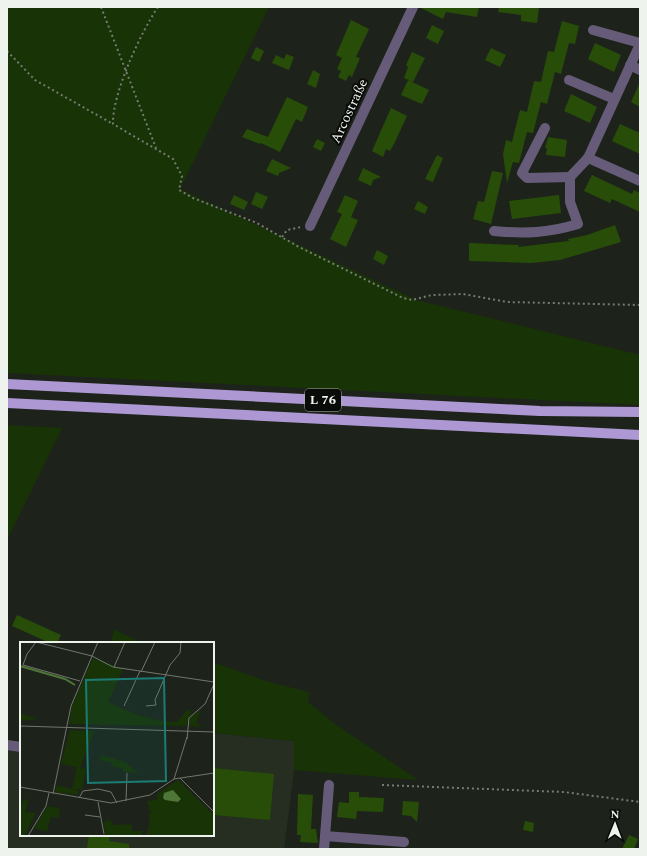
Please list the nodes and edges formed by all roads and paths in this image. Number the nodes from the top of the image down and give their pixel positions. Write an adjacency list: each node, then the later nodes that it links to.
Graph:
1 (101, 7): 12 (path)
2 (413, 7): 16 (street, Arcostraße)
3 (592, 30): 4 (street)
4 (640, 43): 6 (street)
5 (7, 51): 10 (path)
6 (630, 65): 7 (street); 9 (street)
7 (640, 70)
8 (569, 80): 9 (street)
9 (614, 99): 13 (street)
10 (113, 124)
11 (545, 128): 14 (street)
12 (156, 149)
13 (588, 158): 14 (street); 15 (street)
14 (570, 177): 17 (street)
15 (640, 182)
16 (310, 226): 18 (path)
17 (494, 231)
18 (282, 237)
19 (7, 384): 21 (main road, L 76)
20 (7, 403): 22 (main road, L 76)
21 (640, 412)
22 (640, 435)
23 (7, 745): 24 (street)
24 (20, 747)
25 (329, 785): 28 (street)
26 (382, 785): 27 (path)
27 (640, 802)
28 (325, 836): 29 (street); 30 (street)
29 (404, 842)
30 (324, 849)

